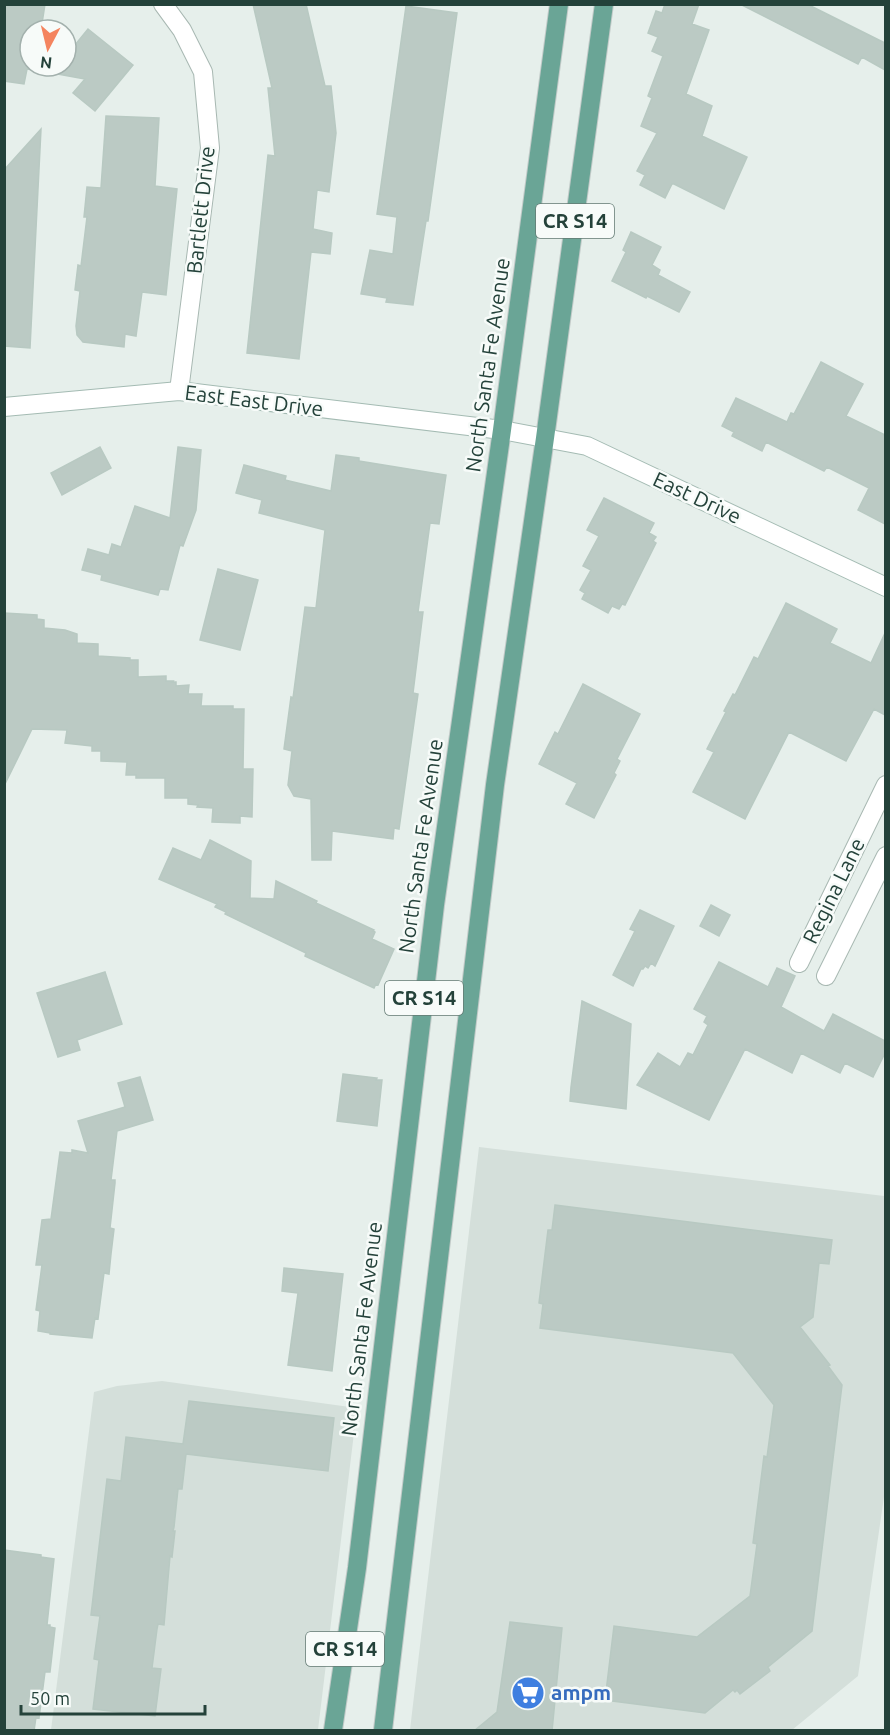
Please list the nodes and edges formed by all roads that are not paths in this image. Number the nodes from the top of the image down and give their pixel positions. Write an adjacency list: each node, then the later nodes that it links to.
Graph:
1 (163, 4): 4 (street, Bartlett Drive)
2 (558, 4): 6 (main road, North Santa Fe Avenue / CR S14)
3 (604, 4): 7 (main road, CR S14)
4 (179, 391): 5 (street, East East Drive); 6 (street, East East Drive)
5 (4, 407)
6 (502, 430): 7 (street, East Drive); 13 (main road, North Santa Fe Avenue / CR S14)
7 (545, 438): 8 (street, East Drive); 14 (main road, CR S14)
8 (885, 587)
9 (885, 785): 11 (street, Regina Lane)
10 (885, 856): 12 (street)
11 (799, 963)
12 (826, 976)
13 (333, 1731)
14 (383, 1731)

